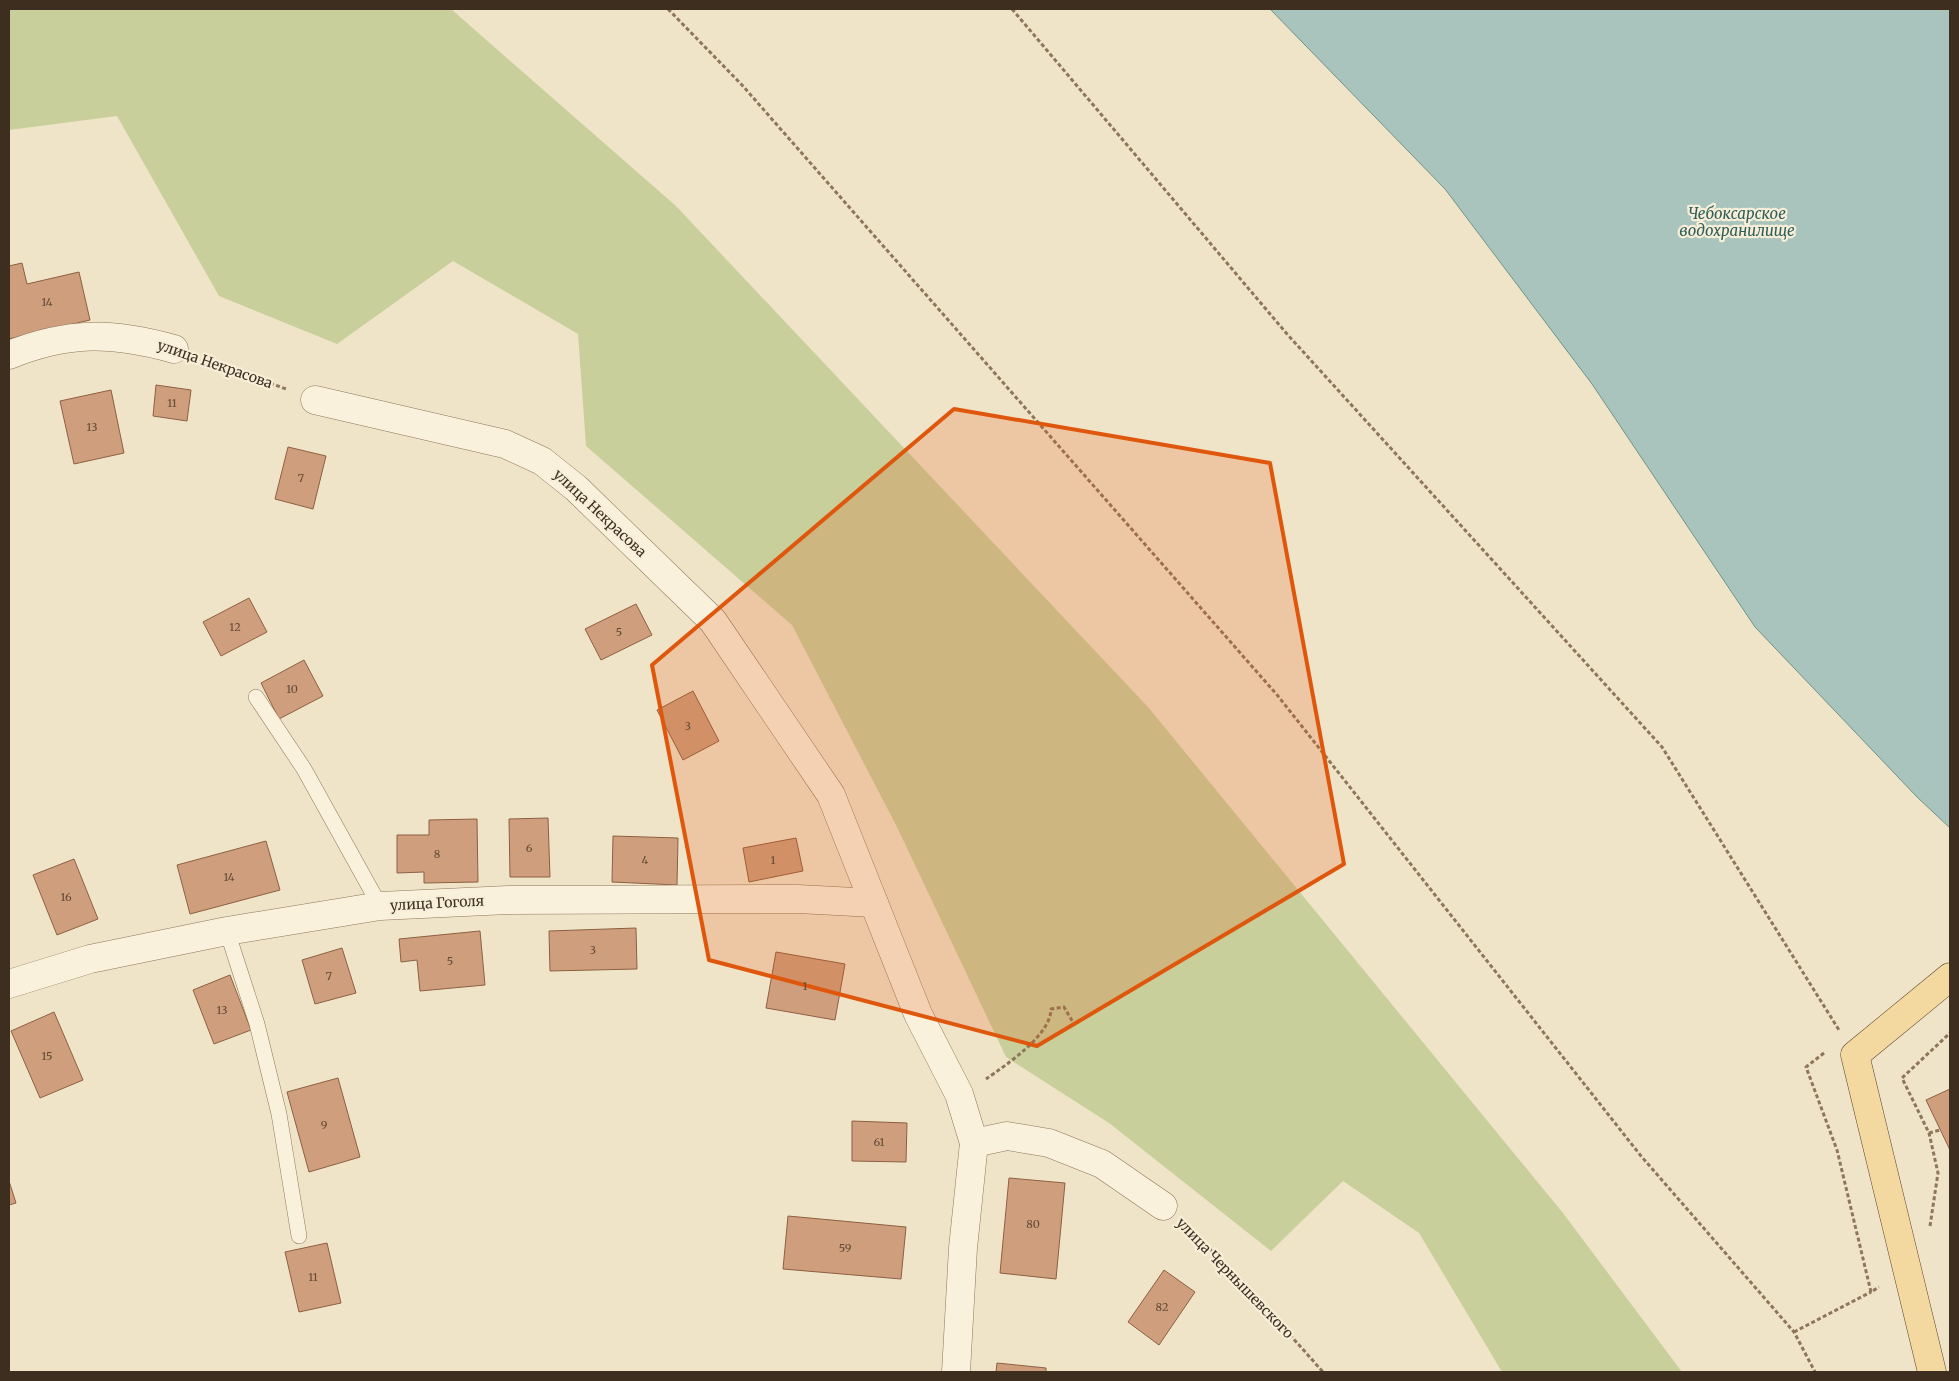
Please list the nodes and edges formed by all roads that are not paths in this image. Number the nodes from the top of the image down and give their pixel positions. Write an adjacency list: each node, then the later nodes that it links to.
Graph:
1 (174, 349): 2 (street, улица Некрасова)
2 (9, 355)
3 (315, 400): 5 (street, улица Некрасова)
4 (256, 696): 6 (lane)
5 (874, 903): 6 (street, улица Гоголя); 10 (street)
6 (380, 906): 7 (street, улица Гоголя)
7 (227, 931): 9 (street, улица Гоголя); 12 (lane)
8 (1950, 976): 14 (main road)
9 (9, 984)
10 (974, 1143): 11 (street); 13 (street)
11 (1163, 1206)
12 (299, 1236)
13 (956, 1372)
14 (1932, 1372)

